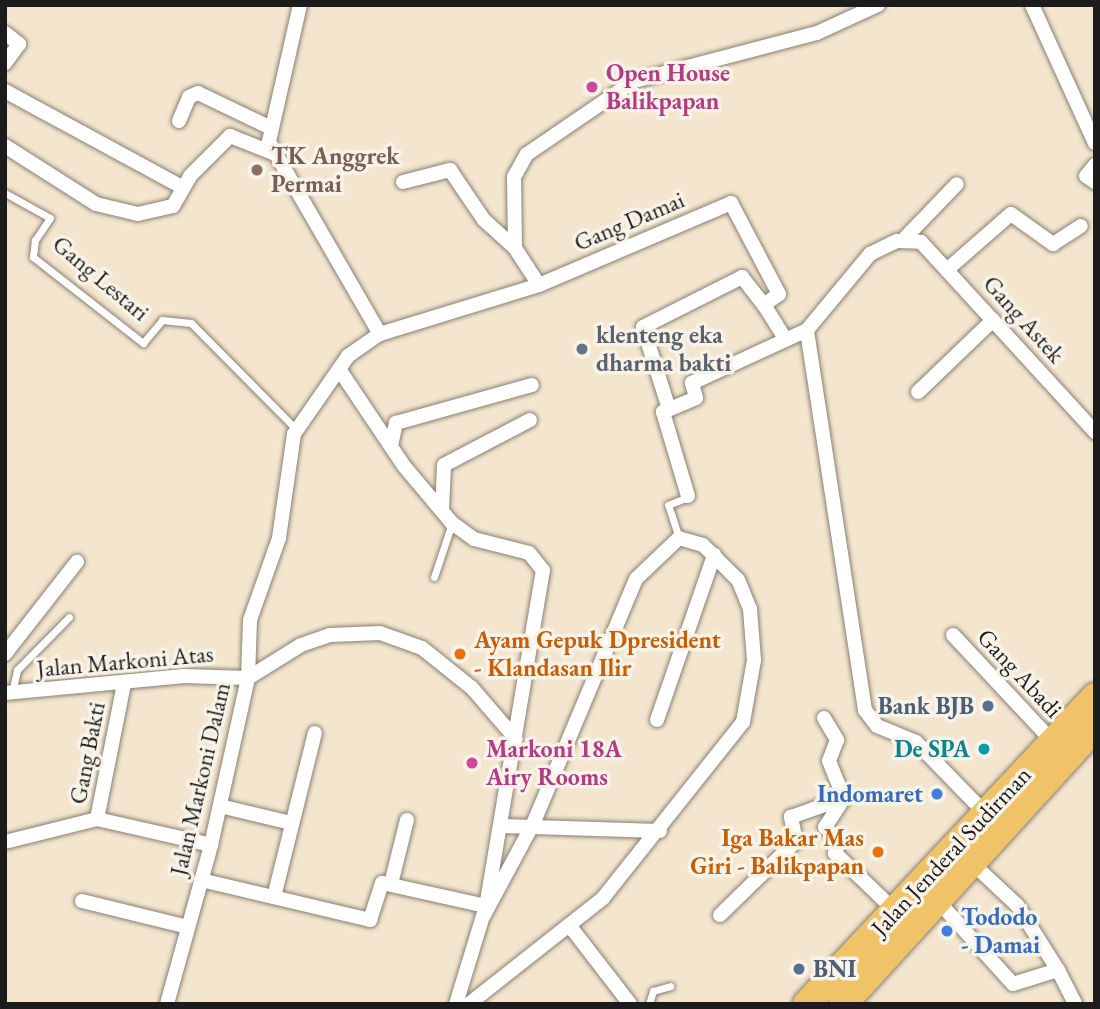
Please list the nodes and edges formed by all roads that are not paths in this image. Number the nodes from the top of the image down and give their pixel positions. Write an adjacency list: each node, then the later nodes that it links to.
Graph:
1 (300, 5): 8 (street)
2 (878, 5): 20 (street)
3 (1032, 5): 9 (street)
4 (5, 33): 5 (street)
5 (5, 64)
6 (5, 91): 16 (street)
7 (179, 121): 8 (street)
8 (269, 127): 11 (street)
9 (1095, 143)
10 (5, 146): 16 (street)
11 (273, 153): 16 (street); 26 (street)
12 (1095, 165): 14 (street)
13 (403, 182): 20 (street)
14 (1095, 182)
15 (957, 184): 19 (street)
16 (183, 187)
17 (5, 193): 33 (lane, Gang Lestari)
18 (1081, 226): 21 (street)
19 (904, 239): 21 (street, Gang Astek); 25 (street)
20 (515, 248): 22 (street)
21 (948, 268): 24 (street, Gang Astek)
22 (544, 282): 23 (street, Gang Damai); 26 (street)
23 (764, 305): 27 (street); 31 (street)
24 (993, 320): 30 (street); 34 (street, Gang Astek)
25 (807, 330): 27 (street); 56 (street)
26 (380, 334): 28 (street, Jalan Markoni Dalam)
27 (786, 340): 31 (street)
28 (339, 369): 33 (street, Jalan Markoni Dalam); 35 (street)
29 (532, 385): 35 (street)
30 (918, 392)
31 (669, 409): 36 (street)
32 (530, 420): 37 (street)
33 (296, 429): 45 (street, Jalan Markoni Dalam)
34 (1095, 432)
35 (391, 448): 37 (street)
36 (688, 496): 38 (lane)
37 (447, 517): 41 (lane); 52 (street)
38 (679, 538): 39 (street); 60 (street)
39 (714, 555): 50 (street); 62 (street)
40 (77, 562): 44 (street)
41 (434, 576)
42 (69, 617): 47 (lane)
43 (953, 635): 53 (street, Gang Abadi)
44 (5, 654)
45 (248, 678): 46 (street, Jalan Markoni Atas); 52 (street); 55 (street, Jalan Markoni Dalam)
46 (124, 684): 47 (street, Jalan Markoni Atas); 57 (street, Gang Bakti)
47 (8, 693)
48 (1091, 715): 53 (highway, Jalan Jenderal Sudirman); 65 (highway, Jalan Jenderal Sudirman)
49 (824, 718): 54 (street)
50 (657, 719)
51 (315, 733): 59 (street)
52 (516, 739): 61 (street)
53 (1053, 742): 56 (highway, Jalan Jenderal Sudirman)
54 (844, 798): 72 (street); 73 (street)
55 (220, 806): 59 (street); 64 (street, Jalan Markoni Dalam)
56 (986, 814): 72 (highway, Jalan Jenderal Sudirman)
57 (97, 819): 63 (street, Gang Bakti); 64 (street)
58 (407, 820): 67 (street)
59 (290, 823): 68 (street)
60 (533, 824): 61 (street); 62 (street); 71 (street)
61 (501, 826): 71 (street)
62 (660, 831): 74 (street)
63 (5, 842)
64 (211, 845): 66 (street, Jalan Markoni Dalam)
65 (971, 862): 69 (highway, Jalan Jenderal Sudirman); 76 (street)
66 (201, 880): 68 (street); 75 (street, Jalan Markoni Dalam)
67 (391, 884): 68 (street); 71 (street)
68 (274, 897)
69 (937, 900): 76 (street); 78 (highway, Jalan Jenderal Sudirman)
70 (82, 901): 75 (street)
71 (485, 910): 80 (street)
72 (895, 911): 84 (highway, Jalan Jenderal Sudirman)
73 (720, 915)
74 (569, 925): 81 (street); 82 (street)
75 (188, 927): 79 (street, Jalan Markoni Dalam)
76 (1058, 970): 85 (street)
77 (670, 986): 83 (lane)
78 (849, 1002)
79 (167, 1004)
80 (456, 1004)
81 (469, 1004)
82 (630, 1004)
83 (649, 1004)
84 (807, 1004)
85 (1075, 1004)

